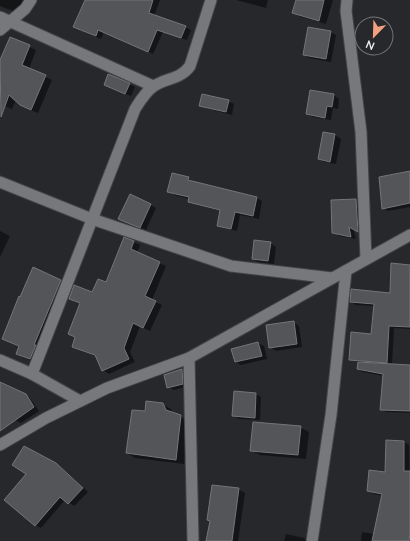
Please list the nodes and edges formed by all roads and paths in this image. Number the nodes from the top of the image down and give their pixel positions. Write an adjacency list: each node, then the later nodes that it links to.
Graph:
1 (31, 0): 4 (street)
2 (211, 0): 6 (street)
3 (347, 0): 10 (street)
4 (5, 19): 5 (street); 6 (street)
5 (0, 30)
6 (153, 86): 8 (street)
7 (0, 182): 8 (street)
8 (92, 219): 12 (street); 15 (street)
9 (410, 235): 10 (street)
10 (366, 259): 11 (street)
11 (346, 271): 12 (street); 19 (street)
12 (332, 278): 13 (street)
13 (189, 358): 16 (street); 18 (street)
14 (0, 360): 15 (street)
15 (32, 374): 16 (street)
16 (80, 401): 17 (street)
17 (0, 445)
18 (193, 541)
19 (312, 541)

